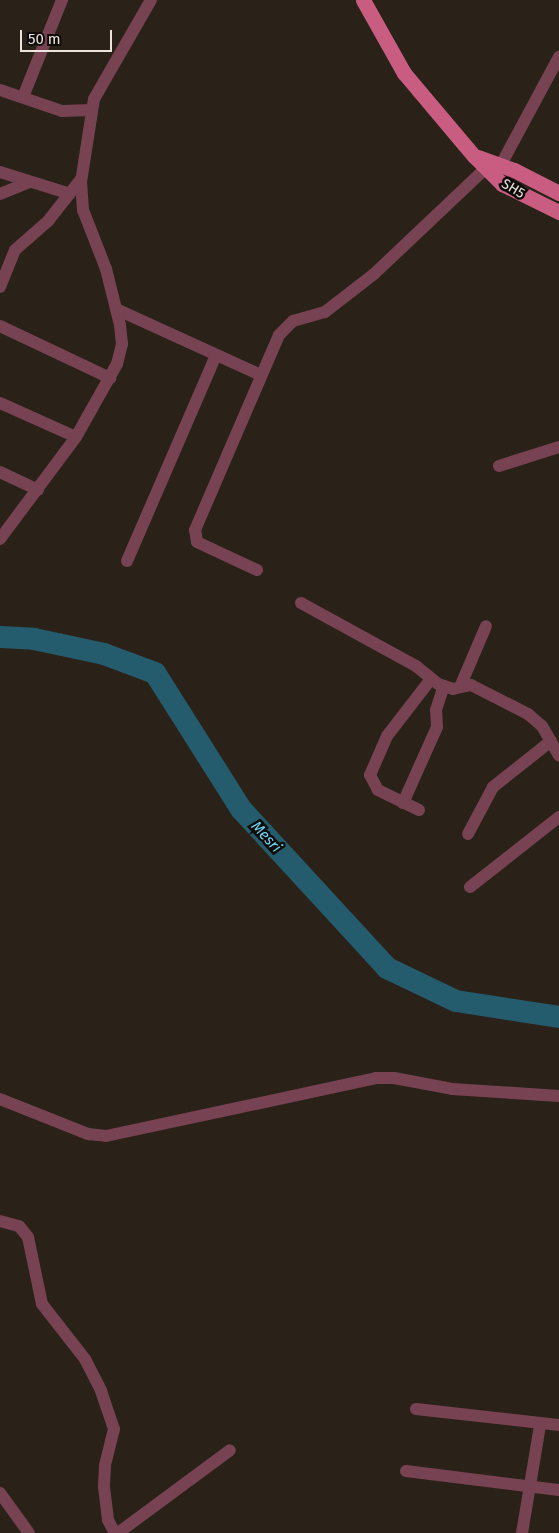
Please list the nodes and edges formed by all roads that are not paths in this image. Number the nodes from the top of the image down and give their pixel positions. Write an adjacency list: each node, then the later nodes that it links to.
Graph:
1 (62, 0): 6 (street)
2 (151, 0): 7 (street)
3 (363, 0): 8 (main road, SH5)
4 (559, 57): 8 (street)
5 (0, 90): 6 (street)
6 (23, 97): 7 (street)
7 (91, 110): 10 (street)
8 (494, 170): 14 (main road, SH5); 15 (main road, SH5); 20 (street)
9 (0, 172): 11 (street)
10 (81, 180): 13 (street); 17 (street)
11 (30, 182): 12 (street); 13 (street)
12 (0, 194)
13 (70, 194): 16 (street)
14 (559, 194)
15 (559, 212)
16 (0, 287)
17 (116, 309): 19 (street); 21 (street)
18 (0, 326): 21 (street)
19 (216, 355): 20 (street); 29 (street)
20 (261, 375): 30 (street)
21 (110, 378): 23 (street)
22 (0, 403): 23 (street)
23 (76, 437): 27 (street)
24 (559, 447): 25 (street)
25 (499, 466)
26 (0, 472): 27 (street)
27 (38, 490): 28 (street)
28 (0, 539)
29 (126, 561)
30 (257, 570)
31 (301, 603): 33 (street)
32 (486, 626): 35 (street)
33 (431, 679): 34 (street); 38 (street)
34 (444, 686): 35 (street); 38 (street)
35 (460, 687): 36 (street)
36 (551, 741): 37 (street); 41 (street)
37 (559, 755)
38 (403, 802): 39 (street)
39 (419, 810)
40 (559, 817): 42 (street)
41 (468, 834)
42 (470, 887)
43 (559, 1096): 44 (street)
44 (0, 1100)
45 (0, 1221): 55 (street)
46 (416, 1409): 47 (street)
47 (540, 1424): 48 (street); 51 (street)
48 (559, 1425)
49 (230, 1450): 55 (street)
50 (406, 1471): 51 (street)
51 (530, 1488): 52 (street); 56 (street)
52 (559, 1490)
53 (0, 1493): 54 (street)
54 (29, 1533)
55 (116, 1533)
56 (522, 1533)

